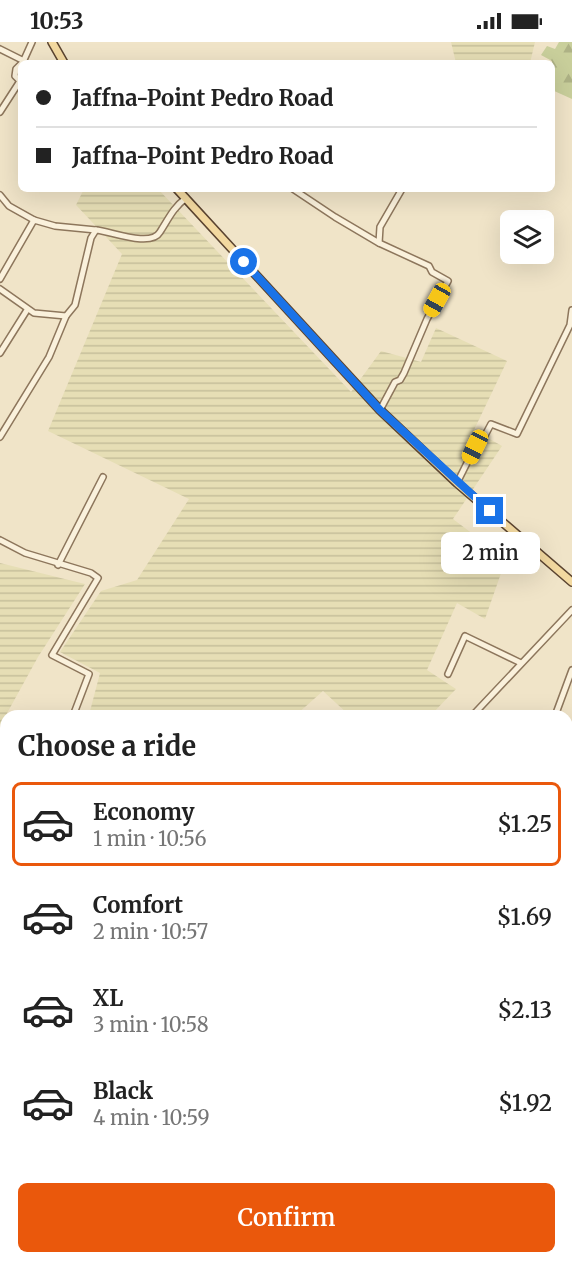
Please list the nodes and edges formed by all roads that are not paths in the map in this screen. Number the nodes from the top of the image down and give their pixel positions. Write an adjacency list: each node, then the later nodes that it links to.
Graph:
1 (32, 42): 5 (street)
2 (52, 42): 6 (main road)
3 (0, 49): 4 (street)
4 (19, 60)
5 (23, 60)
6 (62, 60)
7 (18, 84): 8 (street)
8 (0, 112)
9 (180, 192): 13 (main road)
10 (297, 192): 16 (street)
11 (400, 192): 16 (street)
12 (0, 195): 14 (street)
13 (186, 198): 15 (street); 23 (main road)
14 (34, 220): 15 (street); 17 (street)
15 (96, 230): 21 (street)
16 (379, 243): 23 (street)
17 (1, 275)
18 (0, 289): 19 (street)
19 (27, 310): 21 (street); 22 (street)
20 (572, 310): 26 (street)
21 (66, 316): 24 (street)
22 (0, 353)
23 (380, 410): 26 (main road)
24 (0, 437)
25 (104, 477): 28 (street)
26 (457, 483): 29 (main road)
27 (0, 540): 28 (street)
28 (58, 565): 34 (street)
29 (572, 582)
30 (572, 610): 31 (street)
31 (521, 663): 33 (street); 35 (street)
32 (572, 670): 36 (street)
33 (448, 674)
34 (75, 710)
35 (478, 710)
36 (557, 710)

